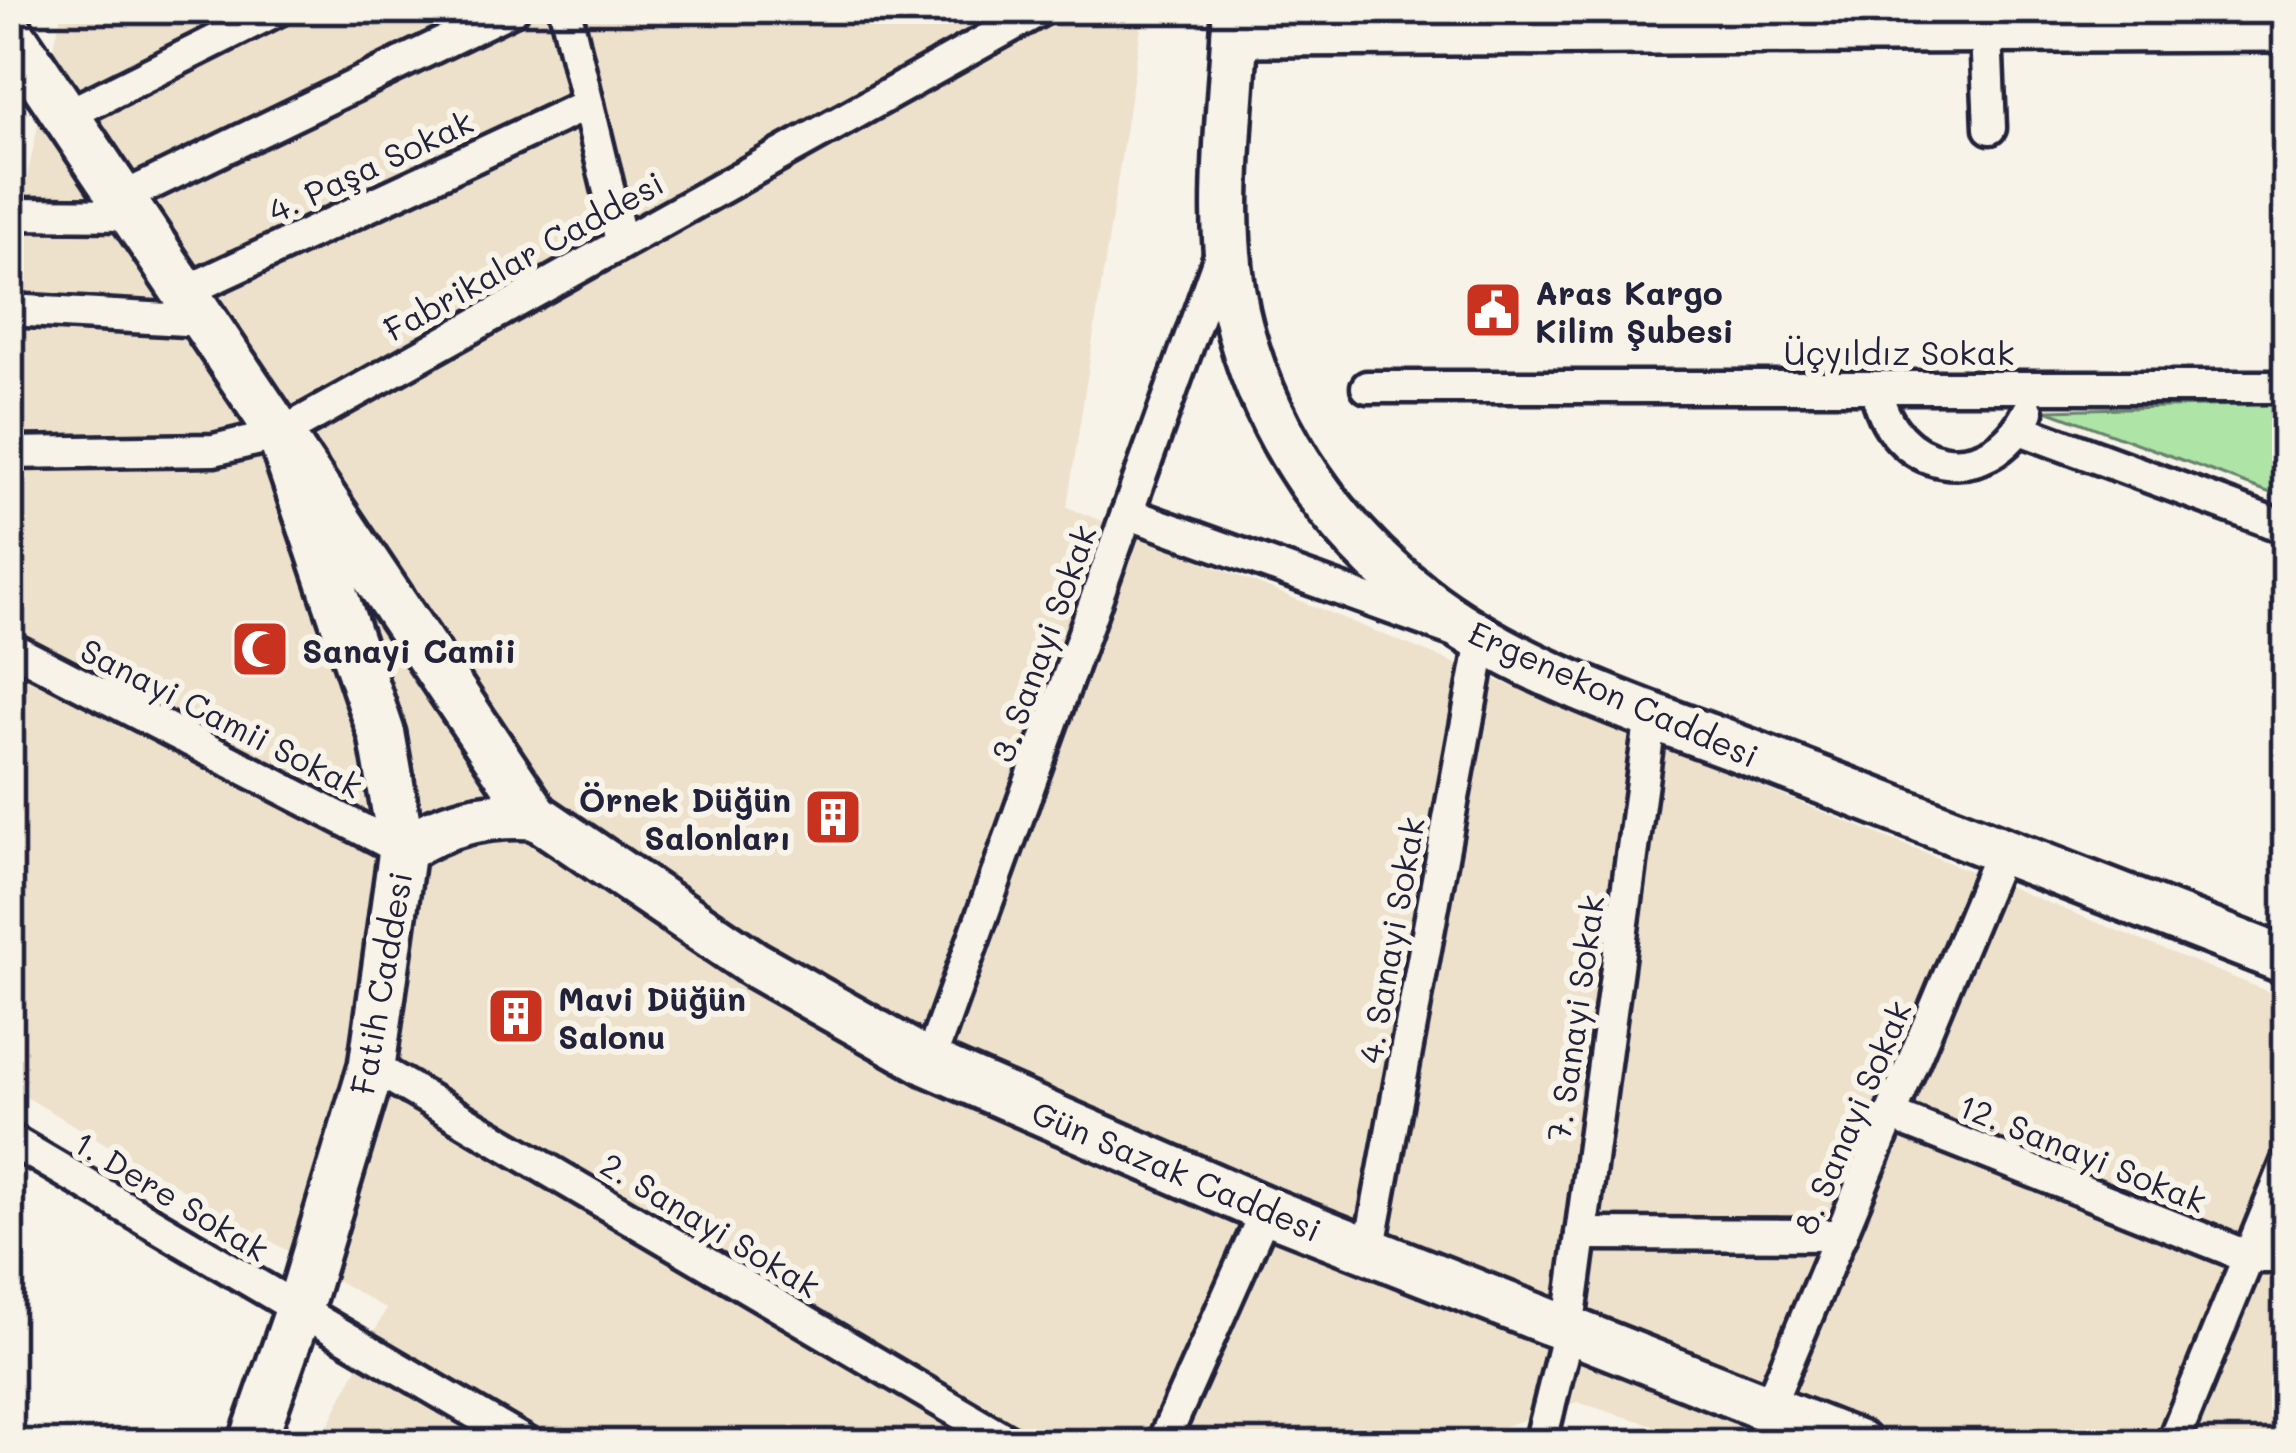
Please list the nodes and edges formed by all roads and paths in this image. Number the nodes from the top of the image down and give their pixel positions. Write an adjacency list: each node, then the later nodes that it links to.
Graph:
1 (17, 9): 6 (street)
2 (279, 9): 12 (street)
3 (513, 9): 14 (street)
4 (565, 9): 11 (street)
5 (1042, 9): 16 (street, Fabrikalar Caddesi)
6 (9, 15)
7 (1236, 21): 10 (street); 17 (street, Ergenekon Caddesi)
8 (2287, 28): 10 (street)
9 (9, 31): 12 (street, Fatih Caddesi)
10 (1986, 33): 13 (street)
11 (587, 104): 16 (street); 18 (street, 4. Paşa Sokak)
12 (67, 115): 14 (street, Fatih Caddesi)
13 (1990, 128)
14 (129, 206): 15 (street); 18 (street, Fatih Caddesi)
15 (9, 214)
16 (621, 241): 25 (street, Fabrikalar Caddesi)
17 (1223, 247): 27 (street, 3. Sanayi Sokak); 29 (street, Ergenekon Caddesi)
18 (194, 306): 19 (street); 25 (street, Fatih Caddesi)
19 (9, 310)
20 (1367, 387): 21 (street, Üçyıldız Sokak)
21 (1876, 387): 22 (street, Üçyıldız Sokak); 24 (street)
22 (2035, 387): 23 (street, Üçyıldız Sokak); 24 (street)
23 (2287, 387)
24 (2020, 429): 28 (street)
25 (280, 434): 26 (street, Fabrikalar Caddesi); 32 (street); 33 (street, Fatih Caddesi)
26 (9, 453)
27 (1127, 513): 29 (street); 36 (street, 3. Sanayi Sokak)
28 (2287, 528)
29 (1482, 641): 31 (street, Ergenekon Caddesi); 44 (street, 4. Sanayi Sokak)
30 (9, 647): 33 (street, Sanayi Camii Sokak)
31 (1652, 715): 34 (street, Ergenekon Caddesi); 42 (street, 7. Sanayi Sokak)
32 (536, 816): 33 (street); 36 (street, Gün Sazak Caddesi)
33 (402, 850): 37 (street, Fatih Caddesi)
34 (2002, 851): 35 (street, Ergenekon Caddesi); 38 (street, 8. Sanayi Sokak)
35 (2287, 961)
36 (929, 1063): 41 (street, Gün Sazak Caddesi)
37 (372, 1066): 47 (street, Fatih Caddesi); 52 (street, 2. Sanayi Sokak)
38 (1891, 1114): 43 (street, 8. Sanayi Sokak); 45 (street, 12. Sanayi Sokak)
39 (9, 1139): 47 (street, 1. Dere Sokak)
40 (2287, 1163): 45 (street)
41 (1265, 1210): 44 (street, Gün Sazak Caddesi); 53 (street)
42 (1581, 1234): 43 (street); 48 (street, 7. Sanayi Sokak)
43 (1841, 1234): 49 (street, 8. Sanayi Sokak)
44 (1369, 1252): 48 (street, Gün Sazak Caddesi)
45 (2249, 1257): 46 (street); 56 (street)
46 (2287, 1257)
47 (298, 1312): 50 (street, Fatih Caddesi); 51 (street, 1. Dere Sokak)
48 (1568, 1331): 49 (street, Gün Sazak Caddesi); 54 (street, 7. Sanayi Sokak)
49 (1767, 1411): 55 (street, Gün Sazak Caddesi)
50 (252, 1444)
51 (528, 1444)
52 (1013, 1444)
53 (1162, 1444)
54 (1540, 1444)
55 (1858, 1444)
56 (2172, 1444)

